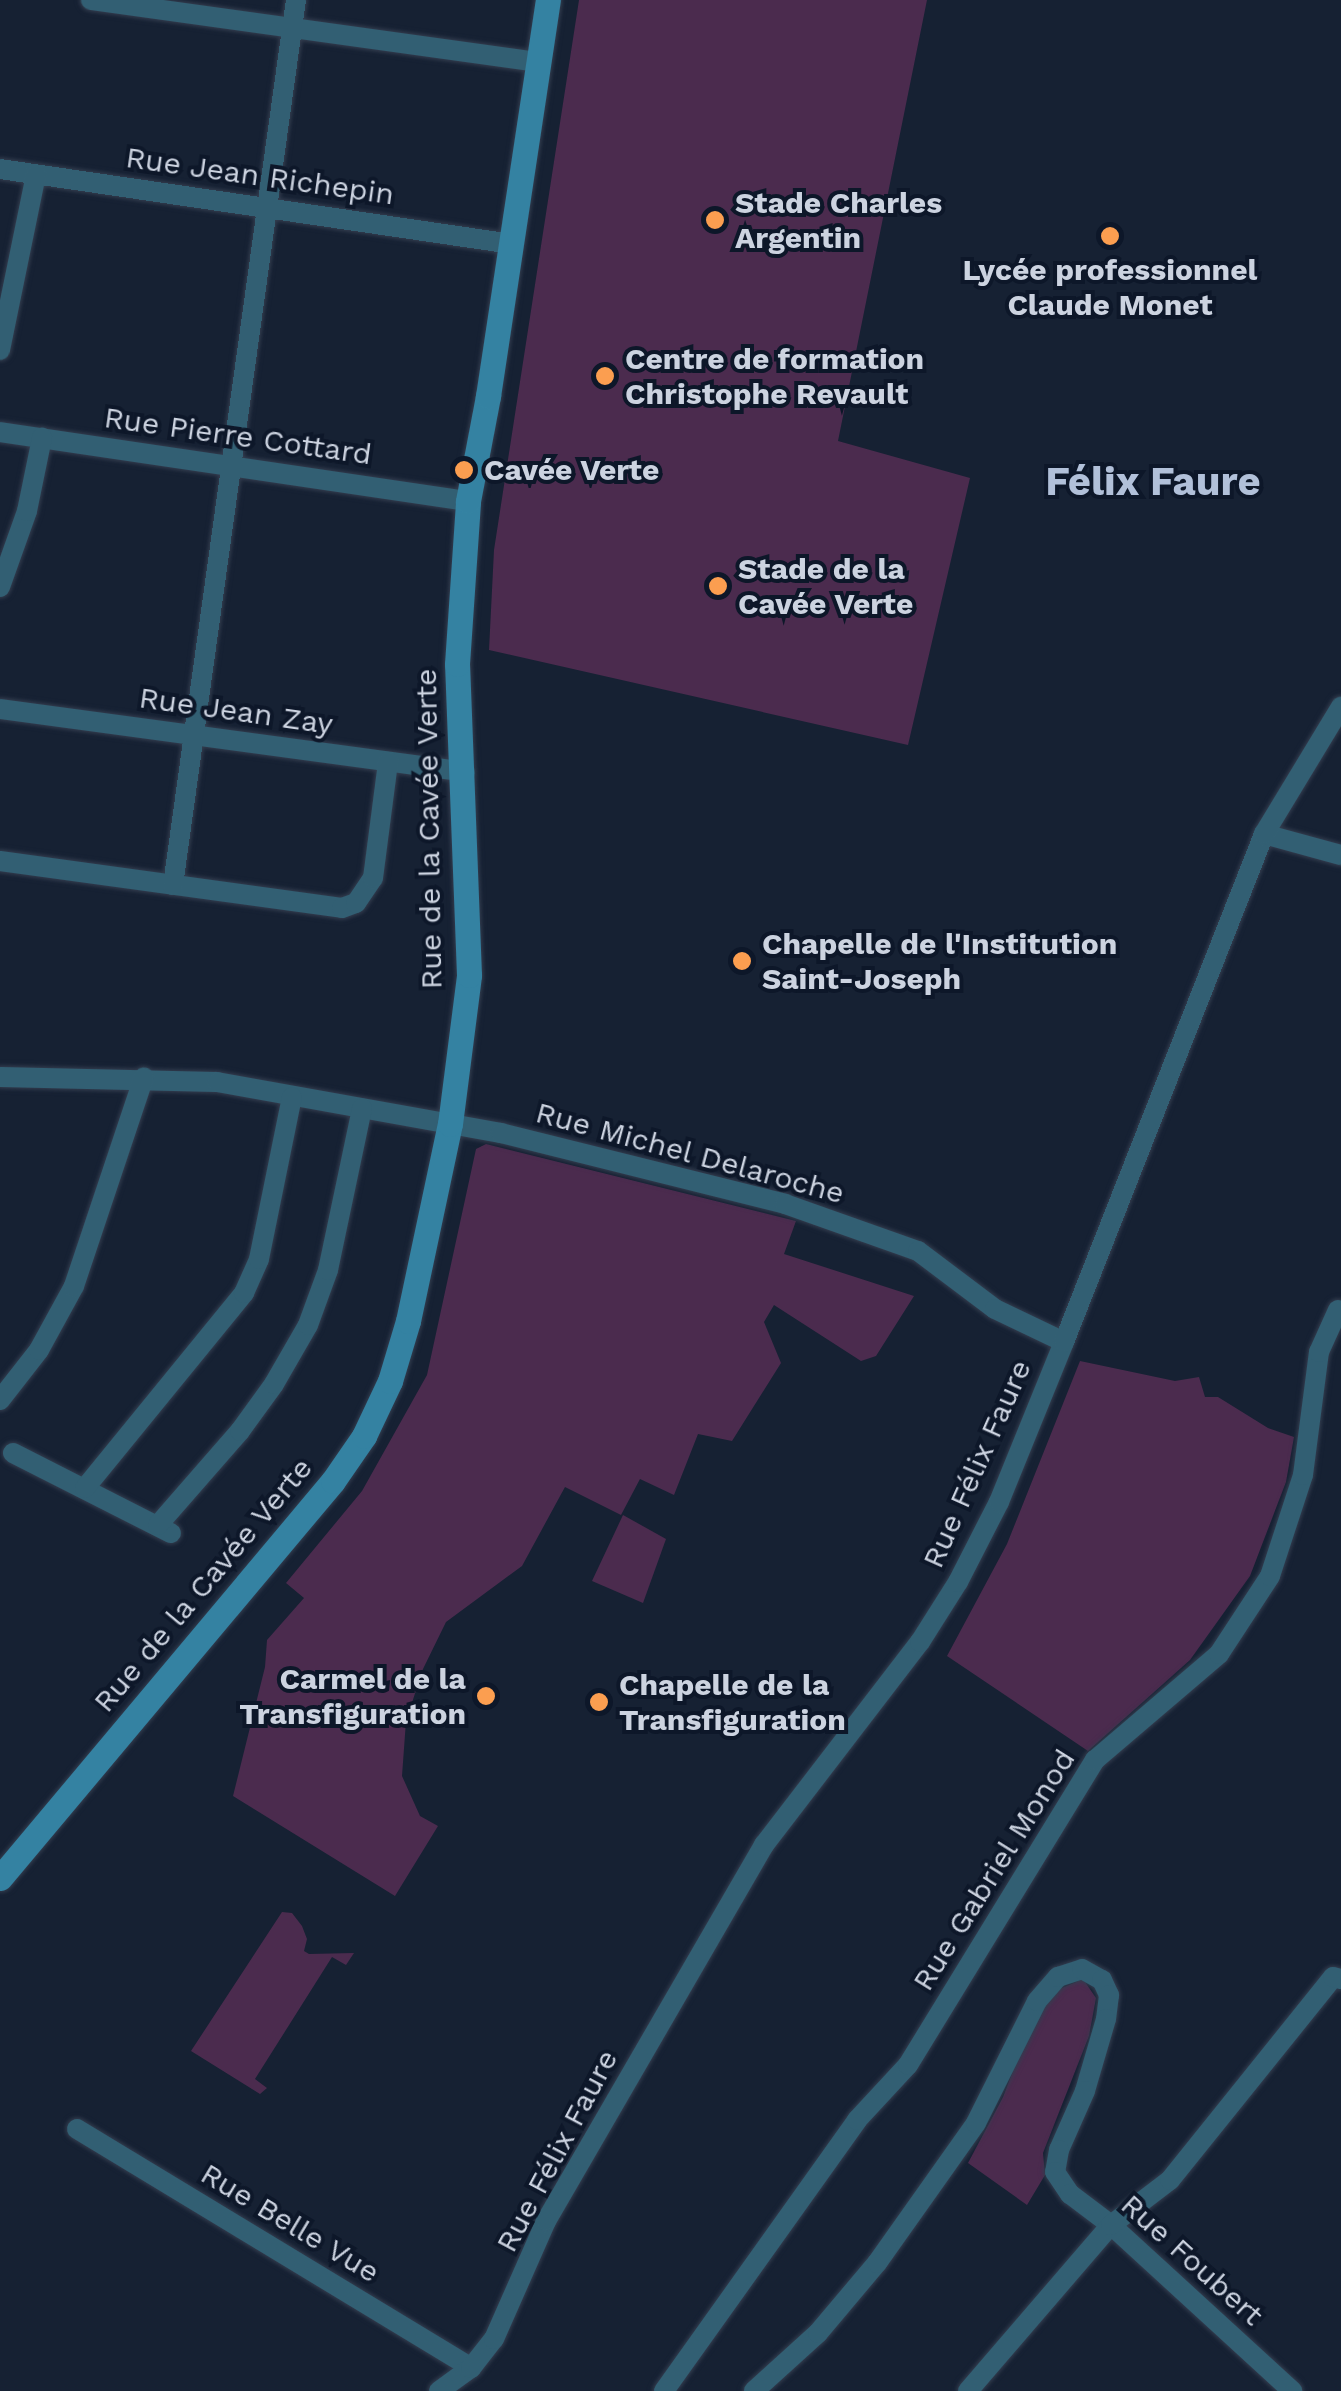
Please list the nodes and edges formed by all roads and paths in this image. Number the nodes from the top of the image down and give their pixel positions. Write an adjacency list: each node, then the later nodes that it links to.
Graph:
1 (91, 0): 4 (street)
2 (296, 0): 4 (street)
3 (548, 0): 5 (street, Rue de la Cavée Verte)
4 (292, 28): 5 (street); 8 (street)
5 (538, 62): 9 (street, Rue de la Cavée Verte)
6 (0, 169): 7 (street, Rue Jean Richepin)
7 (36, 175): 8 (street, Rue Jean Richepin); 10 (street)
8 (268, 206): 9 (street, Rue Jean Richepin); 13 (street)
9 (512, 244): 14 (street, Rue de la Cavée Verte)
10 (0, 350)
11 (0, 432): 12 (street, Rue Pierre Cottard)
12 (42, 438): 13 (street, Rue Pierre Cottard); 15 (street)
13 (232, 465): 14 (street, Rue Pierre Cottard); 18 (street)
14 (468, 501): 20 (street, Rue de la Cavée Verte)
15 (0, 587)
16 (1341, 707): 21 (street, Rue Félix Faure)
17 (0, 709): 18 (street, Rue Jean Zay)
18 (194, 736): 19 (street, Rue Jean Zay); 24 (street)
19 (388, 762): 20 (street, Rue Jean Zay); 24 (street)
20 (465, 772): 29 (street, Rue de la Cavée Verte)
21 (1264, 834): 22 (street); 31 (street, Rue Félix Faure)
22 (1341, 855)
23 (0, 860): 24 (street)
24 (173, 885)
25 (0, 1077): 26 (street, Rue Michel Delaroche)
26 (144, 1077): 27 (street, Rue Michel Delaroche); 32 (street)
27 (292, 1097): 28 (street, Rue Michel Delaroche); 34 (street)
28 (362, 1109): 29 (street, Rue Michel Delaroche); 34 (street)
29 (450, 1124): 31 (street, Rue Michel Delaroche); 35 (street, Rue de la Cavée Verte)
30 (1338, 1310): 41 (street, Rue Gabriel Monod)
31 (1064, 1342): 39 (street, Rue Félix Faure)
32 (0, 1400)
33 (13, 1454): 34 (street)
34 (84, 1488)
35 (0, 1878)
36 (1337, 1978): 38 (street)
37 (77, 2128): 39 (street, Rue Belle Vue)
38 (1111, 2225): 42 (street, Rue Foubert); 43 (street); 44 (street, Rue Foubert)
39 (471, 2368): 40 (street, Rue Félix Faure)
40 (439, 2391)
41 (664, 2391)
42 (754, 2391)
43 (968, 2391)
44 (1290, 2391)

